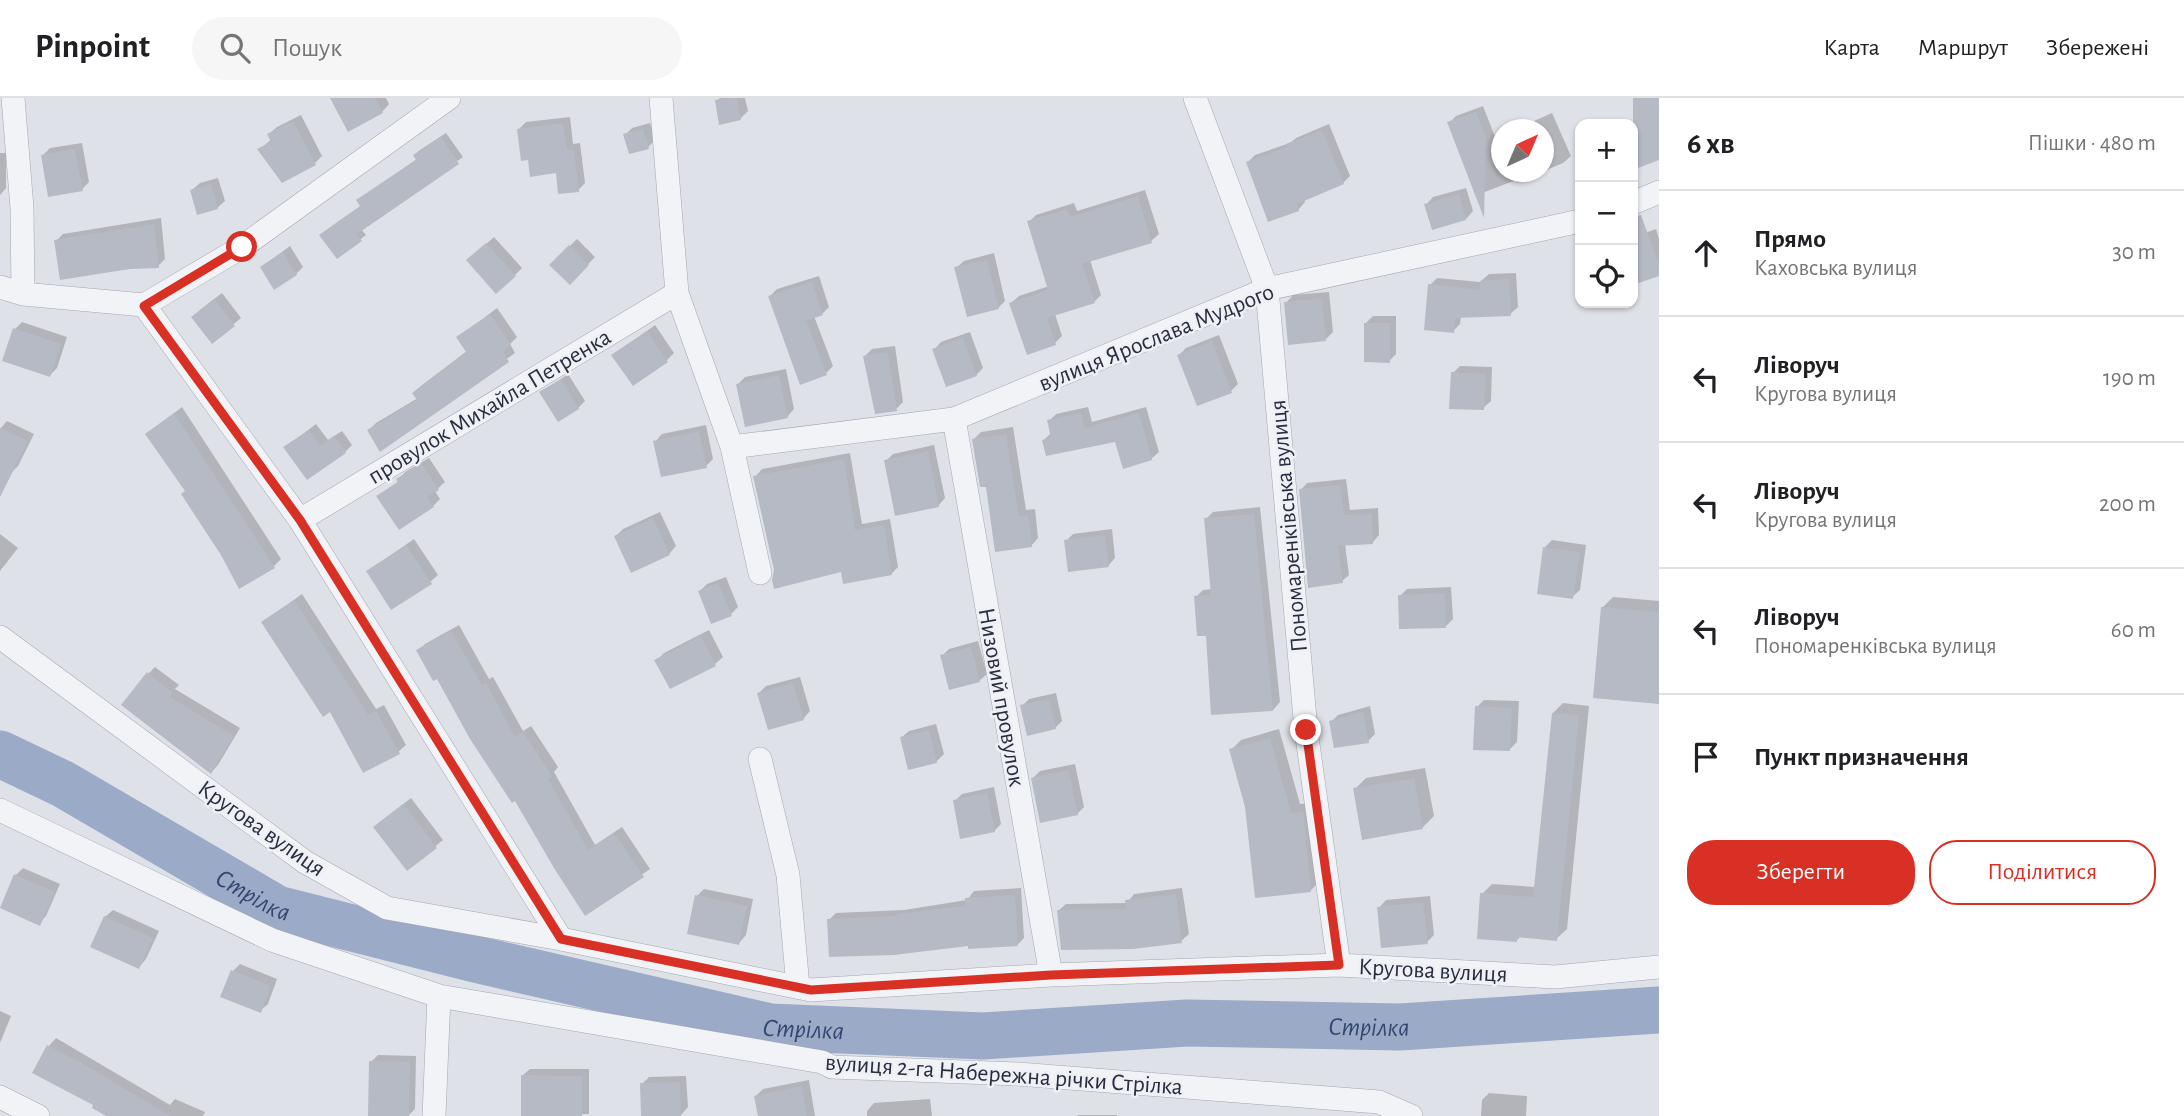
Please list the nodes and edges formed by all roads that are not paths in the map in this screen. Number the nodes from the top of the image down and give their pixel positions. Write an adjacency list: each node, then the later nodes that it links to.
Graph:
1 (13, 98): 11 (street)
2 (449, 98): 12 (street)
3 (661, 98): 10 (street)
4 (1195, 98): 9 (street, Пономаренківська вулиця)
5 (1659, 192): 6 (street)
6 (1638, 201)
7 (1575, 221): 9 (street, вулиця Ярослава Мудрого)
8 (0, 288): 11 (street)
9 (1267, 289): 13 (street, вулиця Ярослава Мудрого); 21 (street, Пономаренківська вулиця)
10 (677, 293): 14 (street); 15 (street, провулок Михайла Петренка)
11 (23, 294): 12 (street)
12 (144, 306): 15 (street)
13 (954, 419): 14 (street, вулиця Ярослава Мудрого); 23 (street, Низовий провулок)
14 (732, 447): 16 (street)
15 (300, 520): 20 (street)
16 (760, 573)
17 (0, 637): 20 (street, Кругова вулиця)
18 (760, 759): 24 (street)
19 (0, 810): 25 (street, вулиця 2-га Набережна річки Стрілка)
20 (561, 939): 24 (street, Кругова вулиця)
21 (1339, 965): 22 (street, Кругова вулиця); 23 (street, Кругова вулиця)
22 (1659, 967)
23 (1051, 975): 24 (street, Кругова вулиця)
24 (798, 987)
25 (439, 996): 28 (street); 29 (street, вулиця 2-га Набережна річки Стрілка)
26 (0, 1097): 27 (street)
27 (38, 1116)
28 (434, 1116)
29 (1411, 1116)

